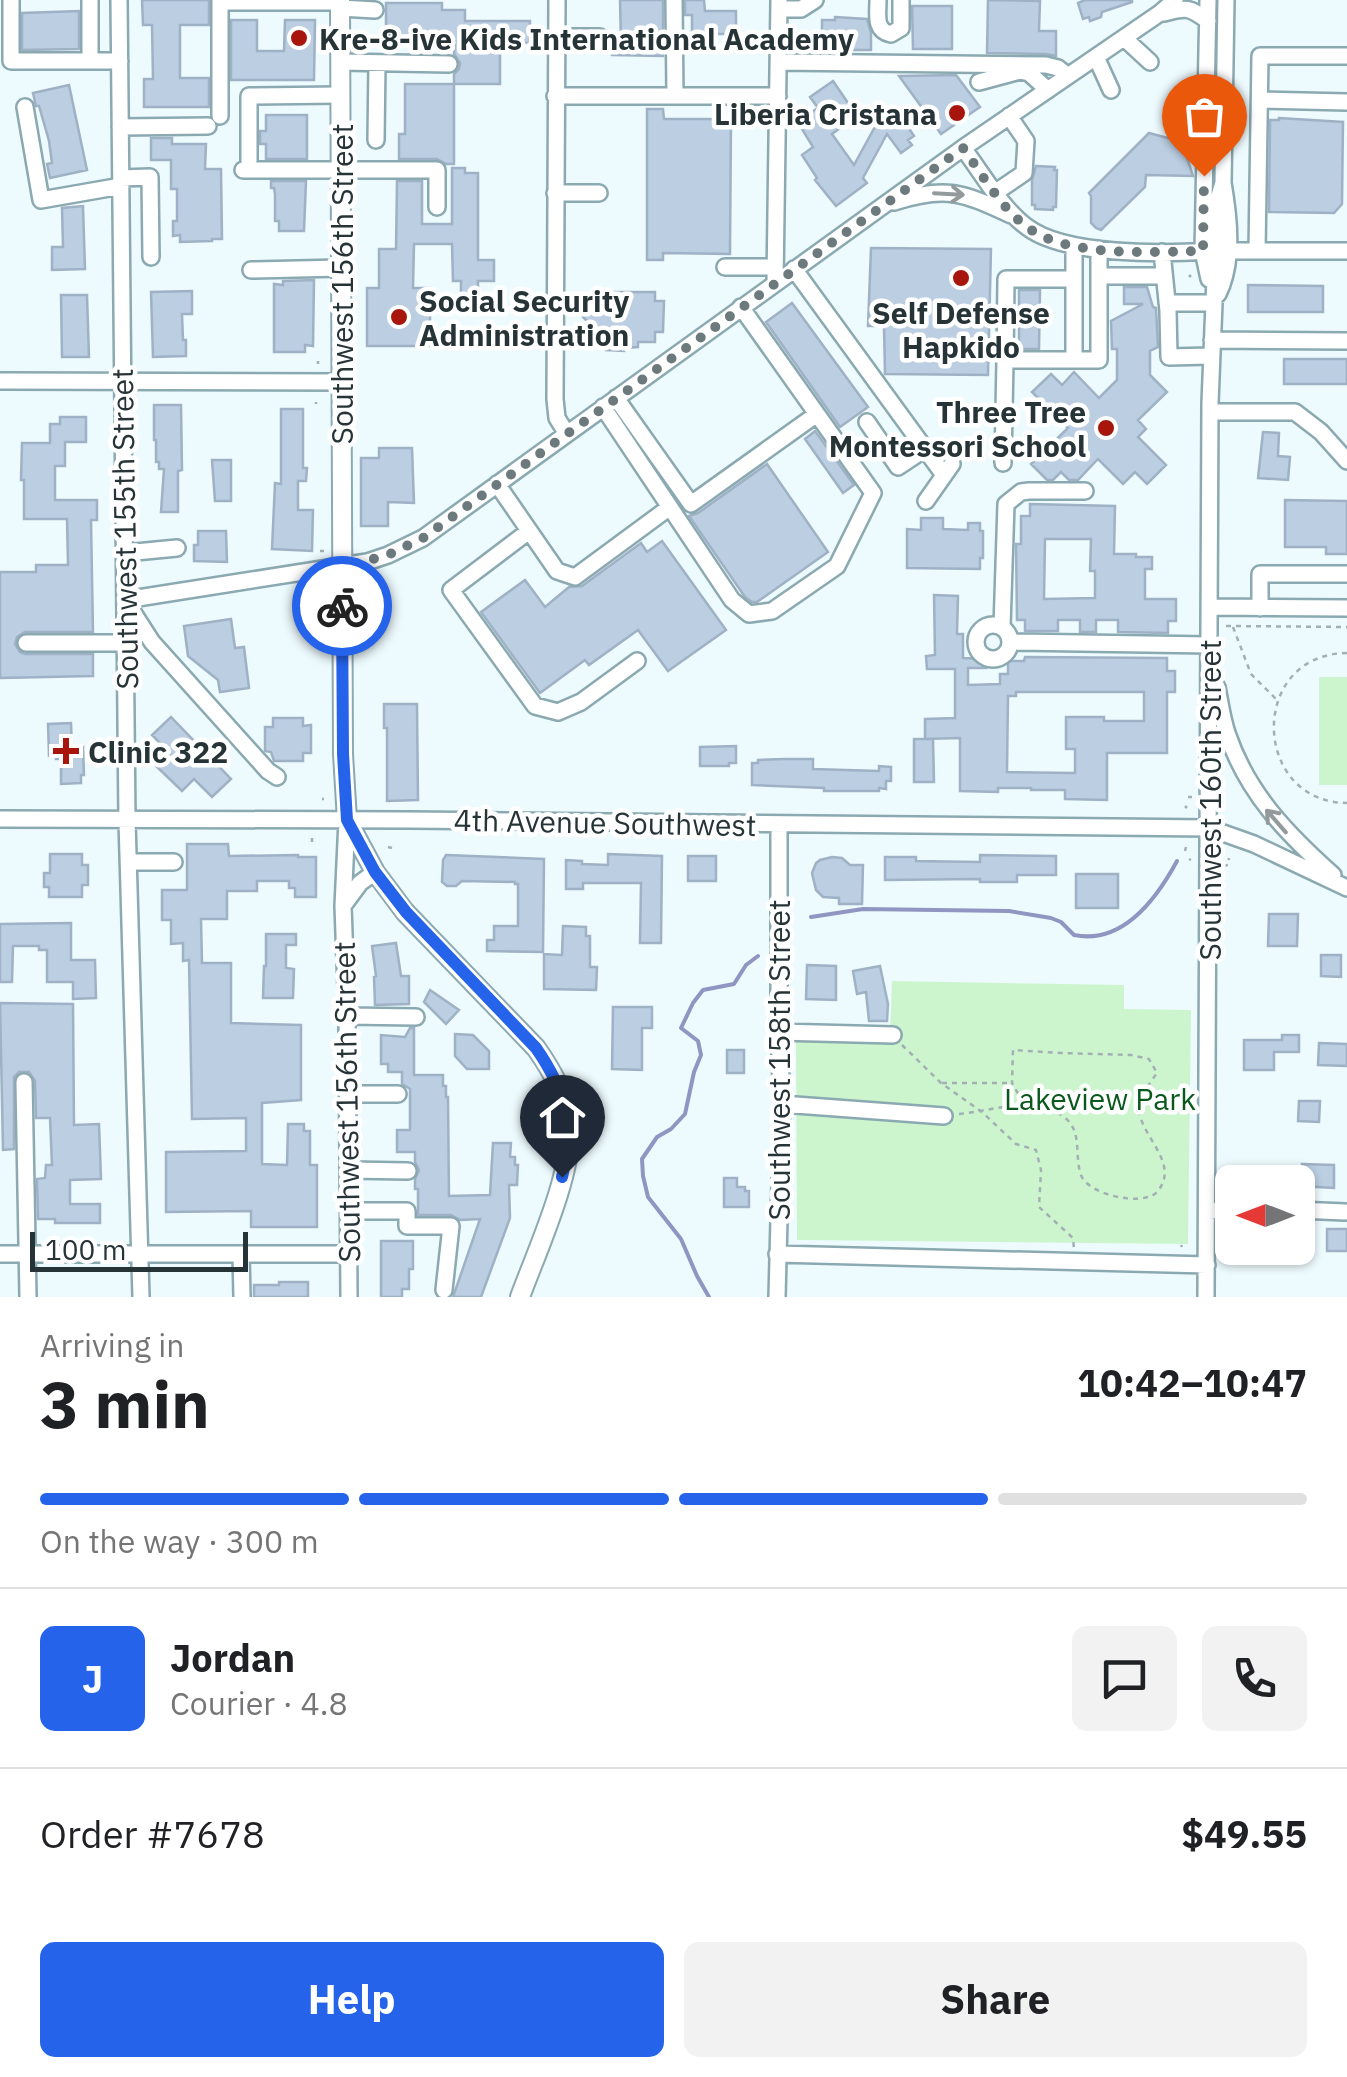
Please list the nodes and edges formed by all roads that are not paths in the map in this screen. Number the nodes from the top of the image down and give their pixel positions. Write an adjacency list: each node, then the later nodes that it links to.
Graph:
1 (11, 0): 19 (street)
2 (90, 0): 25 (street)
3 (119, 0): 26 (street, Southwest 155th Street)
4 (557, 0): 20 (street)
5 (674, 0): 40 (street)
6 (815, 0): 14 (street)
7 (878, 0): 8 (street)
8 (901, 0)
9 (1174, 0): 16 (street)
10 (1208, 0): 17 (street, Southwest 160th Street)
11 (1226, 0): 34 (street, Southwest 160th Street)
12 (220, 1): 13 (street); 45 (street)
13 (340, 3): 15 (street); 27 (main road, Southwest 156th Street)
14 (779, 4): 28 (street)
15 (375, 5): 18 (street)
16 (1160, 14): 17 (street); 22 (street)
17 (1208, 22): 58 (street, Southwest 160th Street)
18 (374, 28)
19 (5, 34): 25 (street)
20 (556, 37): 21 (street); 39 (street)
21 (600, 37)
22 (1124, 38): 24 (street); 29 (street)
23 (1347, 56): 37 (street)
24 (1096, 57): 32 (street); 36 (street)
25 (90, 61): 26 (street)
26 (120, 61): 45 (street, Southwest 155th Street)
27 (340, 62): 30 (street); 38 (main road, Southwest 156th Street)
28 (779, 62): 32 (street); 41 (street)
29 (1150, 62)
30 (377, 63): 31 (street); 46 (street)
31 (450, 64)
32 (1068, 76): 35 (street)
33 (979, 82): 35 (street)
34 (1226, 86): 37 (street); 58 (street, Southwest 160th Street)
35 (1048, 90): 44 (street)
36 (1111, 90)
37 (1260, 94): 42 (street); 59 (street)
38 (340, 95): 48 (main road, Southwest 156th Street); 48 (street)
39 (555, 96): 40 (street); 51 (street)
40 (674, 96): 41 (street)
41 (778, 96): 67 (street)
42 (1347, 102)
43 (25, 107): 49 (street)
44 (1010, 116): 47 (street); 50 (street)
45 (120, 127): 49 (street, Southwest 155th Street)
46 (376, 140)
47 (963, 148): 50 (street); 53 (street)
48 (340, 170): 54 (street); 64 (main road, Southwest 156th Street)
49 (120, 182): 62 (street); 79 (street, Southwest 155th Street)
50 (996, 192): 55 (street)
51 (555, 193): 52 (street); 85 (street)
52 (600, 193)
53 (881, 206): 55 (street, one-way to 55); 65 (street)
54 (437, 207)
55 (1014, 216): 56 (street)
56 (1074, 247): 57 (street); 70 (street)
57 (1099, 249): 61 (street); 68 (street)
58 (1215, 251): 59 (street); 61 (street); 71 (street, Southwest 160th Street); 71 (street, Southwest 160th Street)
59 (1258, 251): 60 (street)
60 (1347, 251)
61 (1162, 252): 69 (street)
62 (151, 258)
63 (725, 267): 67 (street)
64 (341, 268): 66 (street); 80 (main road, Southwest 156th Street)
65 (794, 269): 67 (street); 86 (street)
66 (250, 270)
67 (775, 275): 73 (street)
68 (1099, 276): 69 (street); 77 (street)
69 (1163, 276): 72 (street)
70 (1074, 279): 76 (street); 77 (street)
71 (1214, 302): 72 (street); 75 (street, Southwest 160th Street)
72 (1167, 304): 75 (street)
73 (741, 307): 81 (street); 83 (street)
74 (1347, 340): 75 (street)
75 (1212, 348): 82 (street, Southwest 160th Street)
76 (1005, 360): 77 (street); 88 (street)
77 (1074, 360)
78 (0, 381): 79 (street)
79 (122, 382): 80 (street); 95 (street, Southwest 155th Street)
80 (341, 382): 96 (main road, Southwest 156th Street)
81 (610, 403): 83 (street); 85 (street); 92 (street)
82 (1210, 412): 87 (street); 99 (street, Southwest 160th Street)
83 (817, 414): 92 (street)
84 (867, 422): 86 (street)
85 (566, 434): 89 (street)
86 (926, 449): 91 (street)
87 (1347, 461)
88 (1004, 463)
89 (497, 484): 93 (street); 96 (street)
90 (1084, 490): 104 (street)
91 (926, 501)
92 (670, 507): 93 (street)
93 (529, 530): 105 (street)
94 (178, 548): 95 (street)
95 (125, 552): 98 (street, Southwest 155th Street)
96 (342, 567): 98 (street); 109 (main road, Southwest 156th Street)
97 (1347, 574): 100 (street)
98 (125, 600): 103 (street, Southwest 155th Street); 106 (street)
99 (1210, 607): 100 (street); 104 (street, Southwest 160th Street)
100 (1260, 608): 101 (street)
101 (1347, 608)
102 (26, 643): 103 (street)
103 (126, 643): 108 (street, Southwest 155th Street)
104 (1210, 649): 111 (street, Southwest 160th Street); 115 (street, one-way to 104)
105 (637, 661)
106 (276, 778)
107 (0, 819): 108 (street, 4th Avenue Southwest)
108 (126, 820): 109 (street, 4th Avenue Southwest); 112 (street, Southwest 155th Street)
109 (347, 820): 110 (street, 4th Avenue Southwest); 114 (main road); 116 (street, Southwest 156th Street)
110 (779, 824): 111 (street, 4th Avenue Southwest); 119 (street, Southwest 158th Street)
111 (1209, 828): 115 (street); 128 (street, Southwest 160th Street)
112 (128, 862): 113 (street); 135 (street, Southwest 155th Street)
113 (174, 862)
114 (375, 872): 116 (street, Southwest 156th Street); 145 (main road)
115 (1347, 888)
116 (344, 906): 117 (street, Southwest 156th Street)
117 (347, 1016): 118 (street); 122 (street, Southwest 156th Street)
118 (416, 1017)
119 (779, 1032): 120 (street); 124 (street, Southwest 158th Street)
120 (892, 1035)
121 (24, 1082): 134 (street)
122 (348, 1094): 123 (street); 126 (street, Southwest 156th Street)
123 (398, 1094)
124 (782, 1104): 125 (street); 138 (street, Southwest 158th Street)
125 (944, 1116)
126 (348, 1170): 127 (street); 130 (street, Southwest 156th Street)
127 (408, 1171)
128 (1207, 1210): 129 (street); 139 (street, Southwest 160th Street)
129 (1215, 1210)
130 (348, 1211): 137 (street, Southwest 156th Street); 140 (street)
131 (1315, 1211): 132 (street)
132 (1345, 1212)
133 (0, 1254): 134 (street)
134 (26, 1254): 135 (street); 141 (street)
135 (140, 1254): 136 (street); 142 (street, Southwest 155th Street)
136 (241, 1254): 137 (street); 143 (street)
137 (348, 1254): 144 (street, Southwest 156th Street)
138 (777, 1254): 139 (street); 146 (street, Southwest 158th Street)
139 (1207, 1265): 147 (street, Southwest 160th Street)
140 (444, 1290)
141 (28, 1297)
142 (141, 1297)
143 (242, 1297)
144 (349, 1297)
145 (520, 1297)
146 (777, 1297)
147 (1206, 1297)

